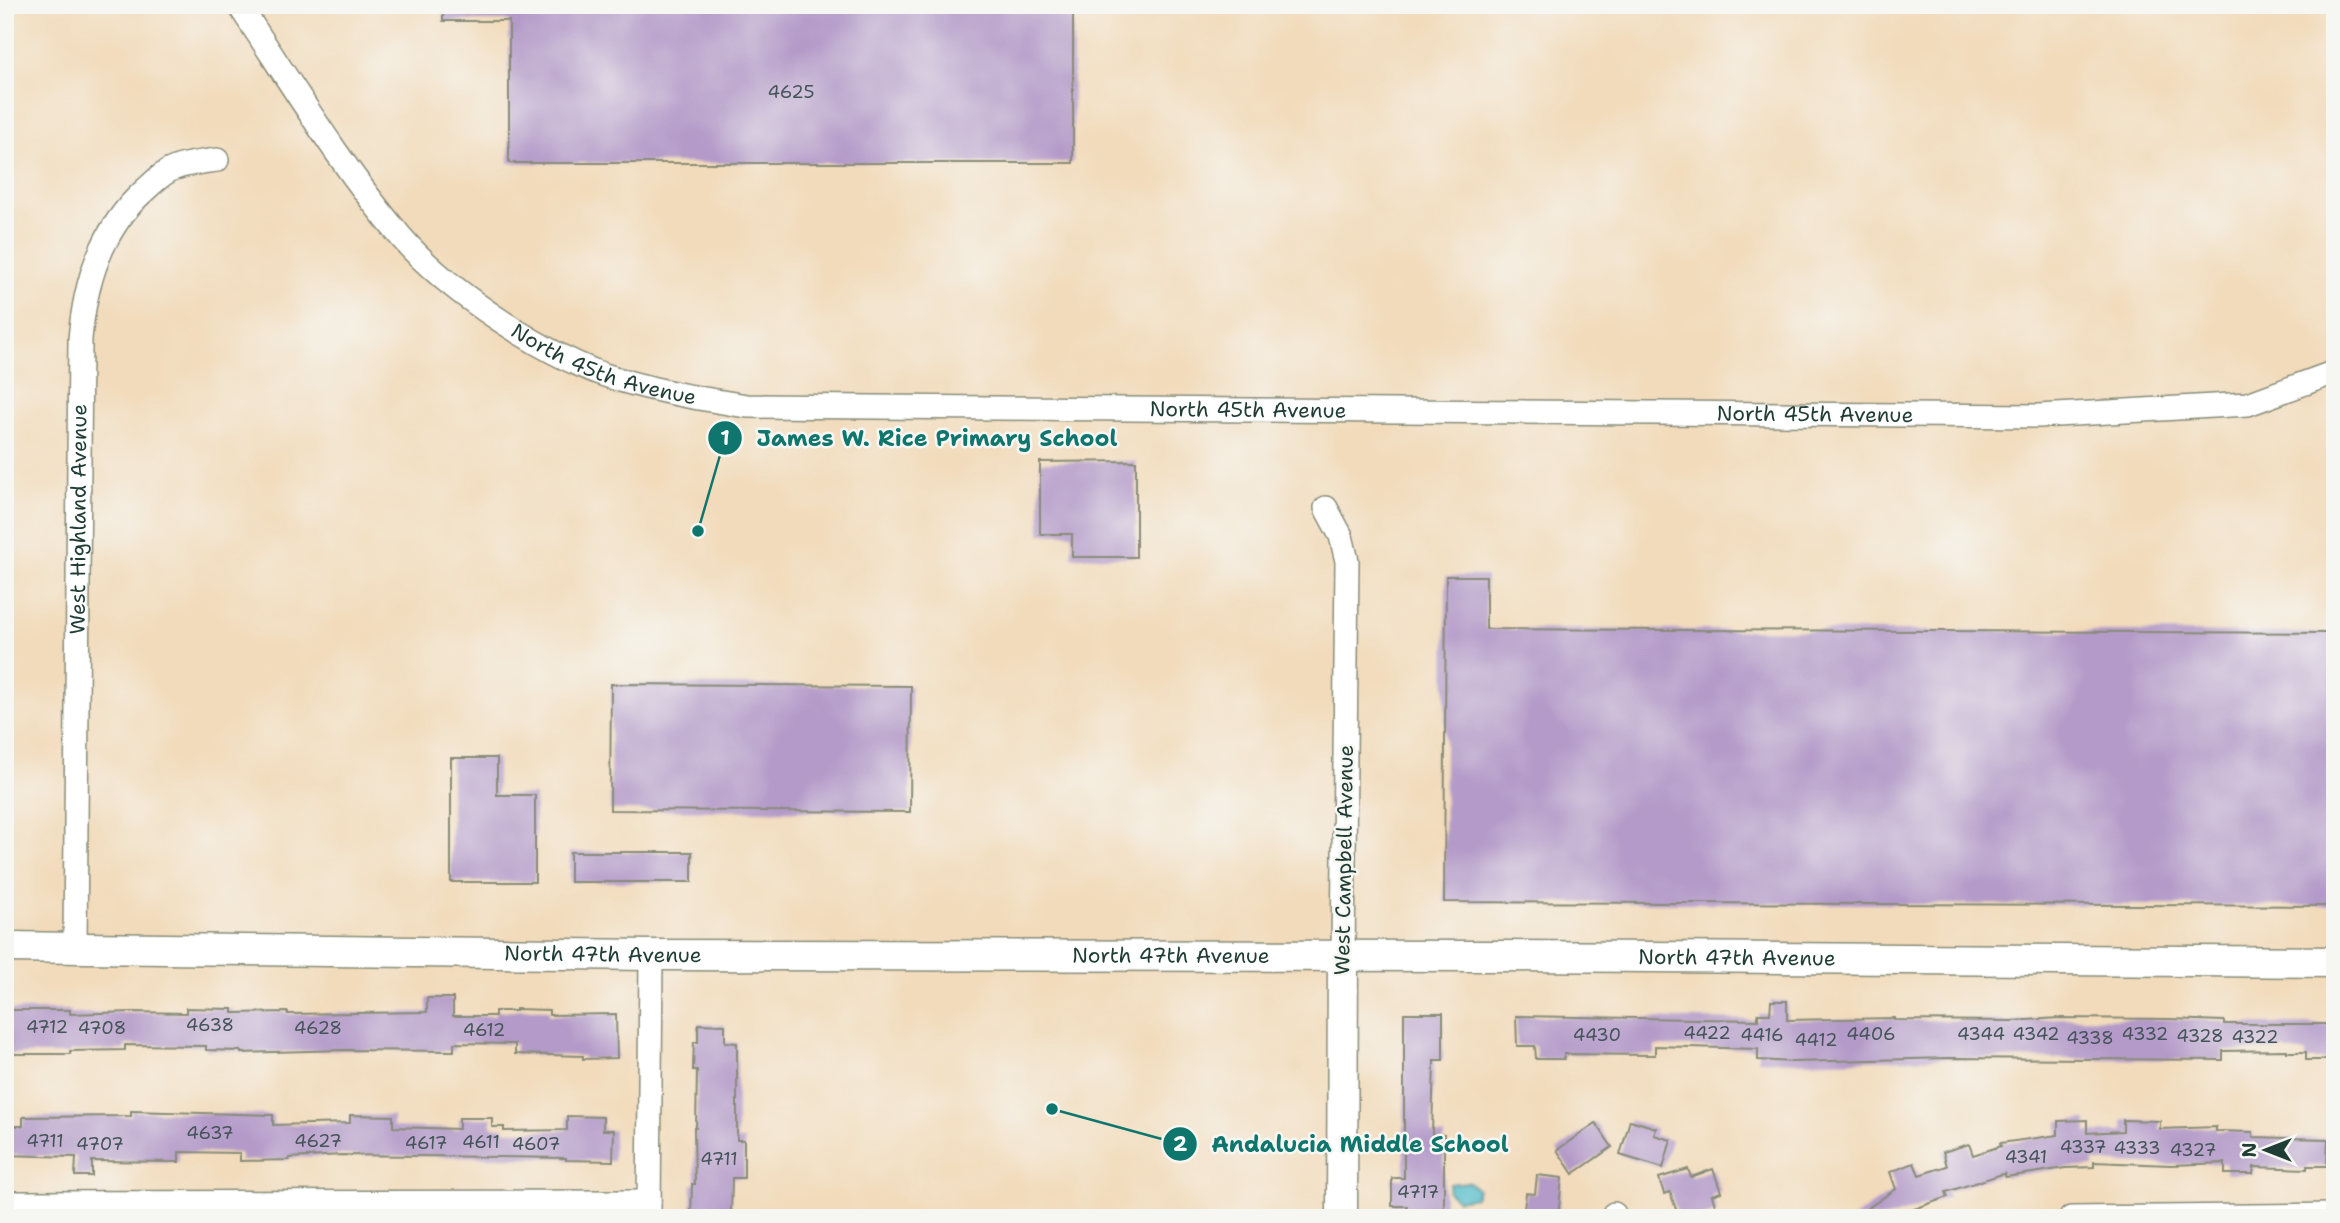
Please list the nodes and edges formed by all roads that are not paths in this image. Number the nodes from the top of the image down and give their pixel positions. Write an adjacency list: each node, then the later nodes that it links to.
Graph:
1 (239, 5): 3 (street, North 45th Avenue)
2 (217, 160): 6 (street, West Highland Avenue)
3 (2335, 372)
4 (1326, 508): 8 (street, West Campbell Avenue)
5 (5, 947): 6 (street, North 47th Avenue)
6 (75, 948): 7 (street, North 47th Avenue)
7 (651, 955): 8 (street, North 47th Avenue); 11 (street)
8 (1343, 956): 9 (street, North 47th Avenue); 13 (street, West Campbell Avenue)
9 (2335, 962)
10 (5, 1203): 11 (street)
11 (649, 1210)
12 (2335, 1215): 14 (street)
13 (1342, 1218)
14 (2071, 1218)

